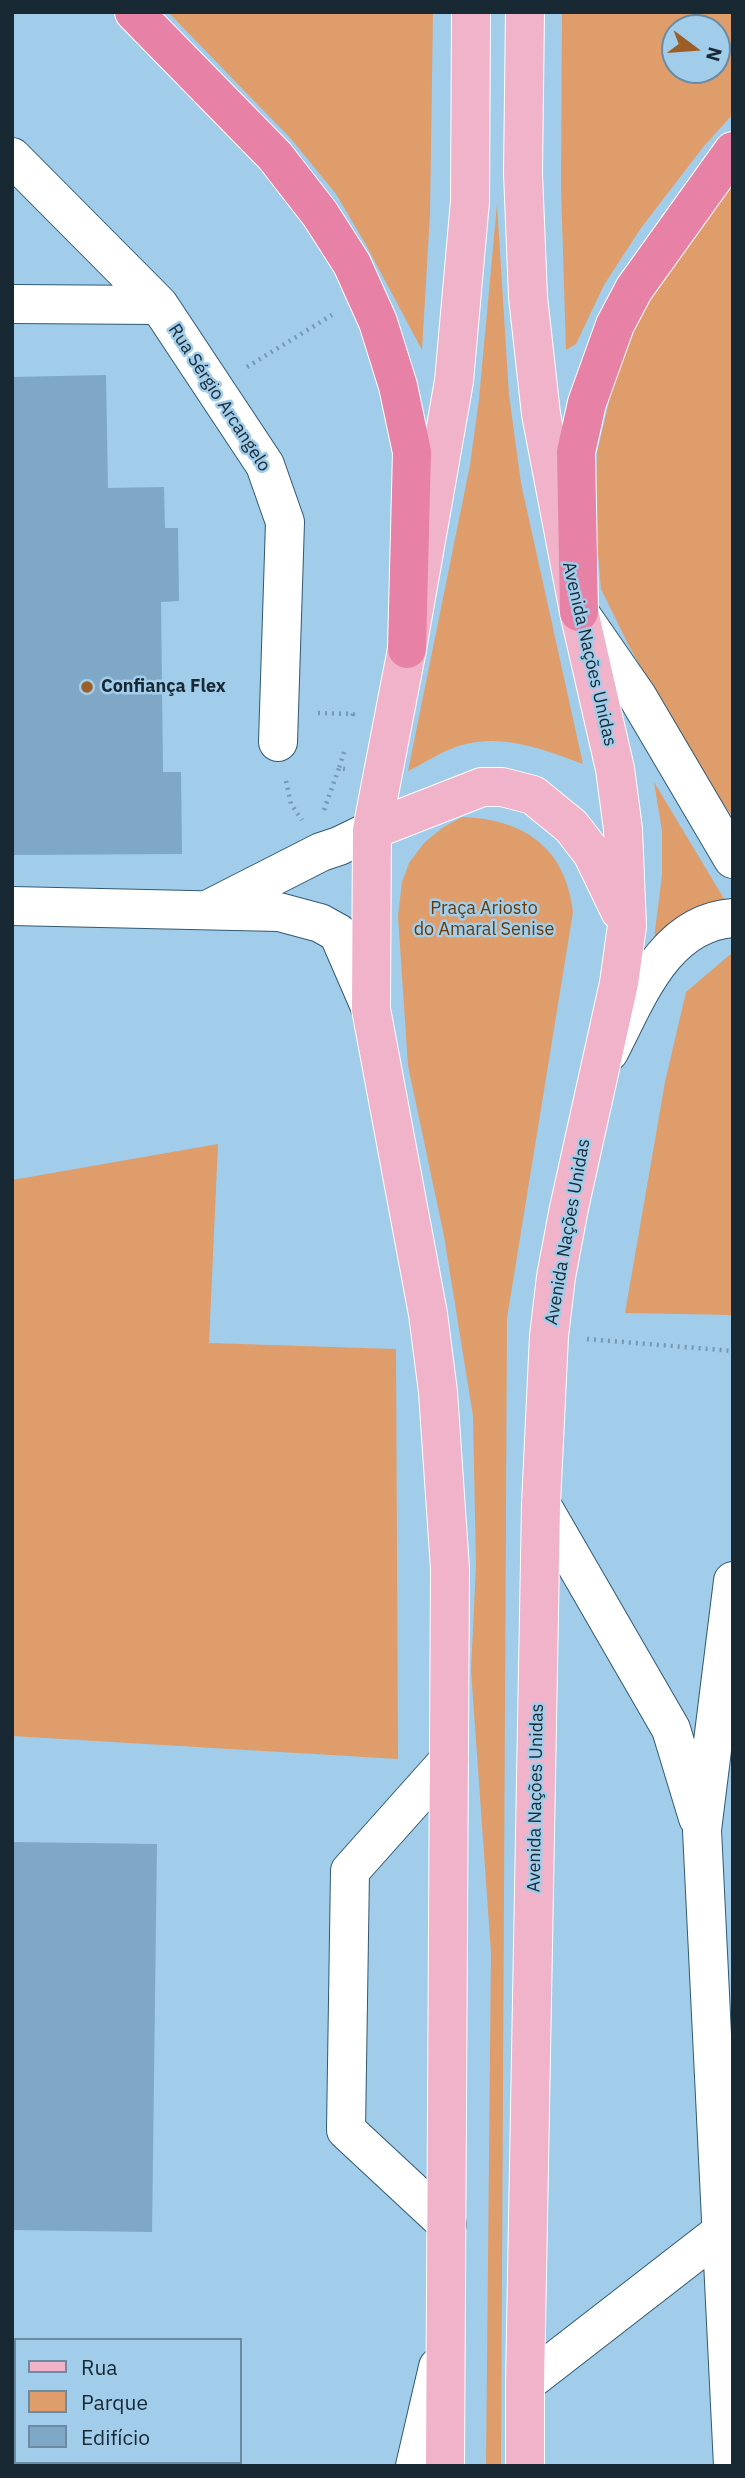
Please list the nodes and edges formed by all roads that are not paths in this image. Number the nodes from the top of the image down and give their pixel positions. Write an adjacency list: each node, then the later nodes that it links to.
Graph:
1 (134, 12): 9 (highway)
2 (471, 12): 9 (main road)
3 (525, 12): 8 (main road, Avenida Nações Unidas)
4 (733, 151): 8 (highway)
5 (12, 157): 7 (street, Rua Sérgio Arcangelo)
6 (12, 304): 7 (street)
7 (159, 305): 10 (street, Rua Sérgio Arcangelo)
8 (579, 612): 12 (street); 16 (main road, Avenida Nações Unidas)
9 (407, 649): 11 (main road)
10 (279, 727)
11 (372, 830): 14 (street); 16 (main road); 17 (main road)
12 (733, 859)
13 (12, 906): 14 (street)
14 (208, 909): 17 (street)
15 (733, 918): 18 (street)
16 (627, 926): 18 (main road, Avenida Nações Unidas)
17 (371, 1009): 21 (main road)
18 (599, 1069): 19 (main road, Avenida Nações Unidas)
19 (541, 1504): 22 (street); 26 (main road, Avenida Nações Unidas)
20 (733, 1581): 22 (street)
21 (449, 1760): 23 (main road); 23 (street)
22 (717, 1828): 24 (street)
23 (447, 2224): 25 (main road)
24 (727, 2232): 26 (street); 30 (street)
25 (447, 2327): 27 (street); 28 (main road)
26 (524, 2384): 29 (main road, Avenida Nações Unidas)
27 (415, 2466)
28 (445, 2466)
29 (525, 2466)
30 (733, 2466)

